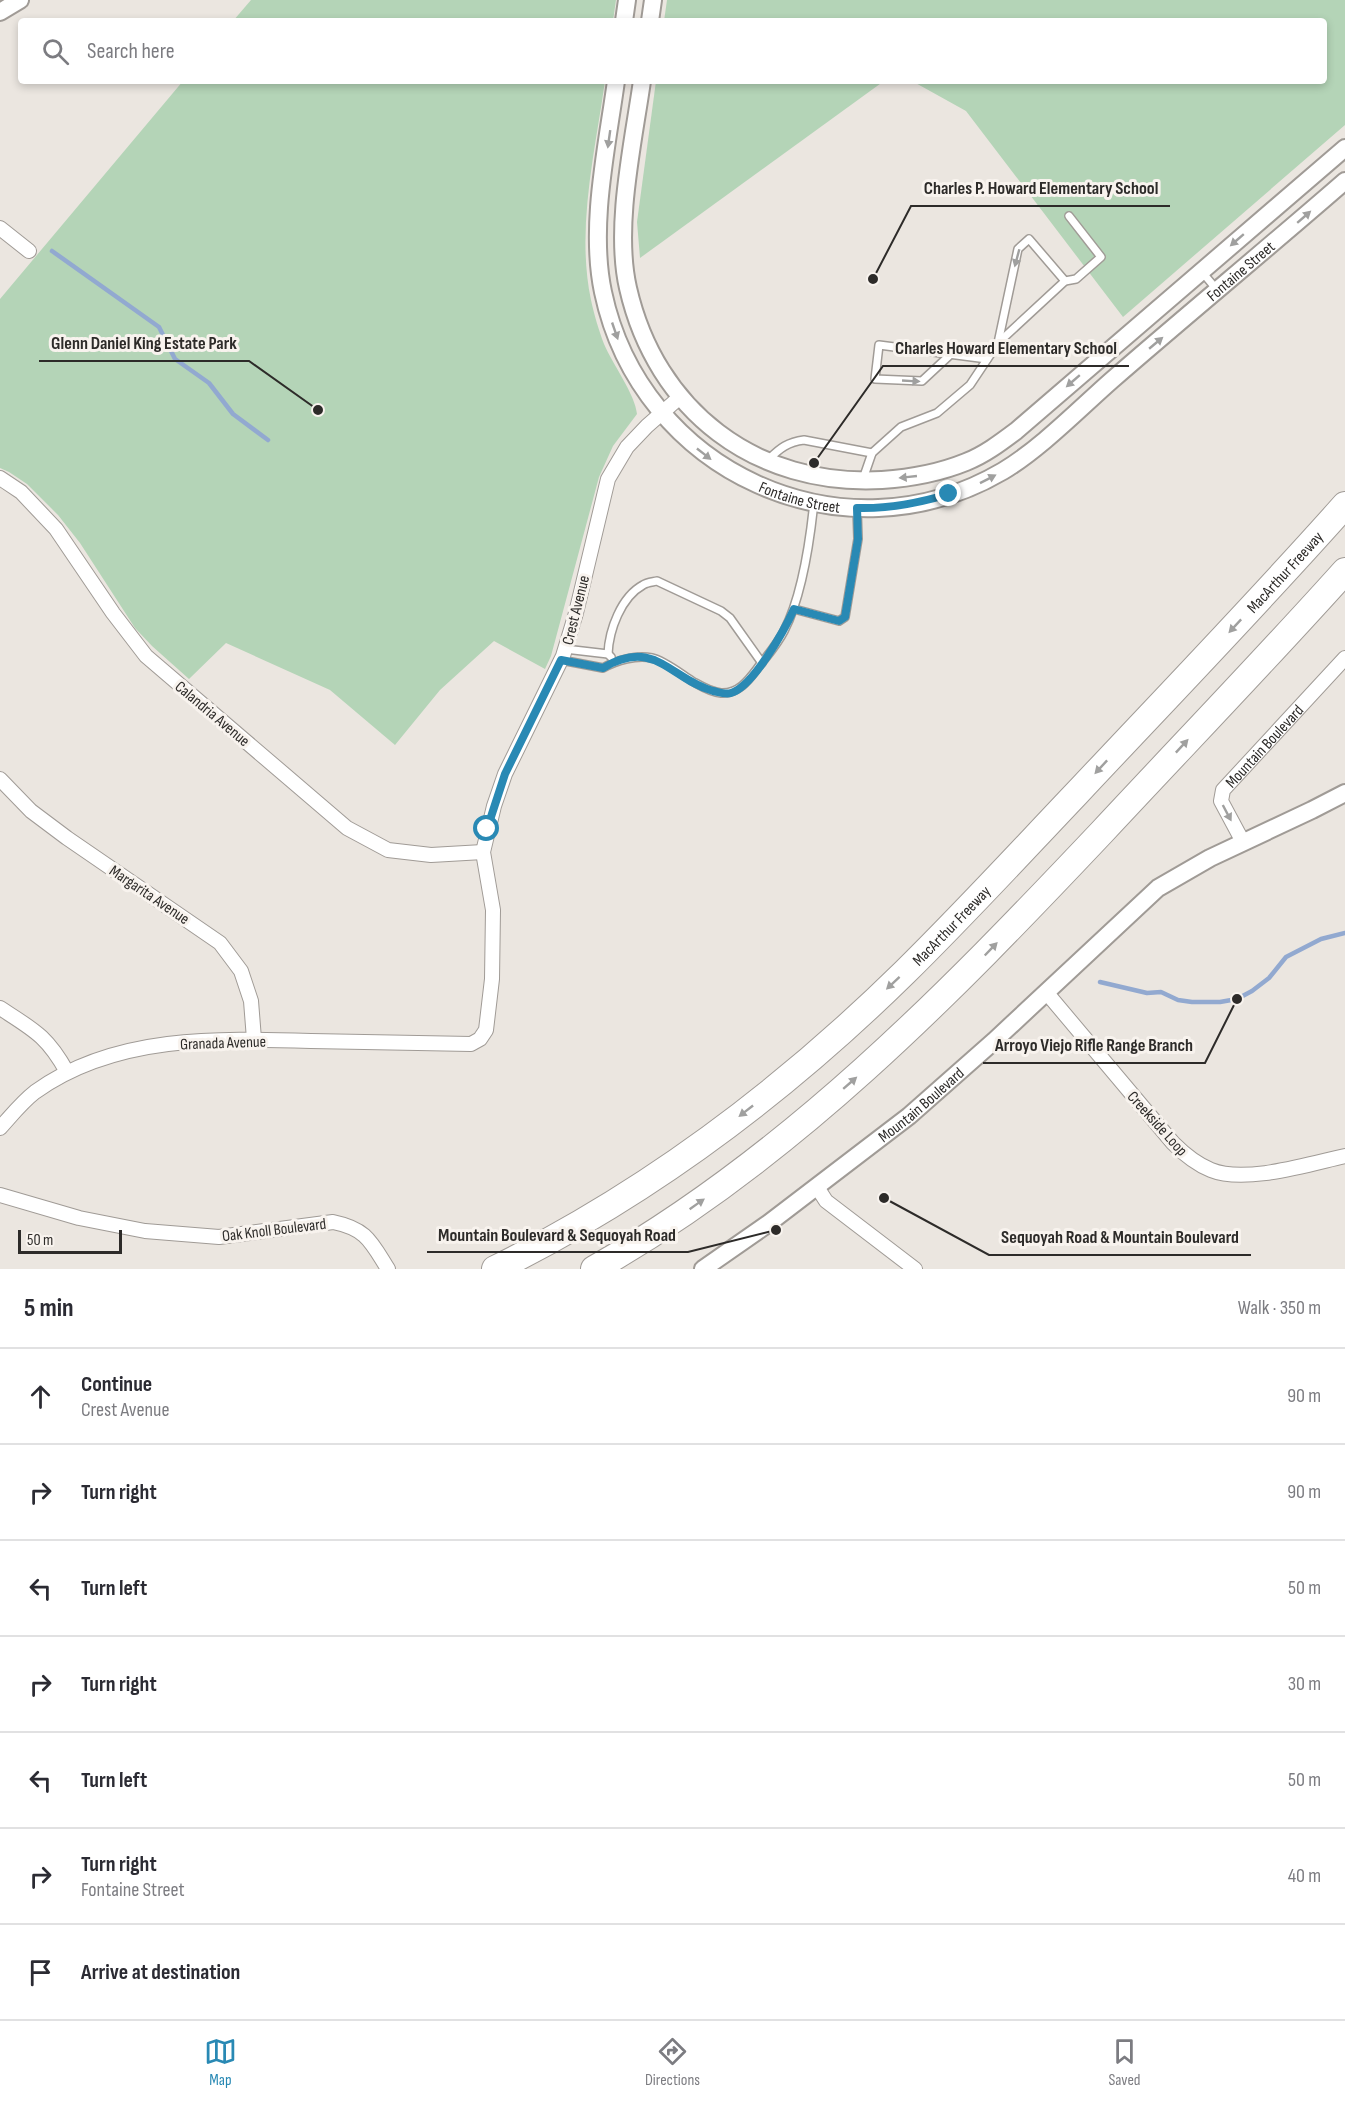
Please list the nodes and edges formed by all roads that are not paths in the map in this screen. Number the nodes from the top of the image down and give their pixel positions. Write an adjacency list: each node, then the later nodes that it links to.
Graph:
1 (20, 0): 4 (street)
2 (627, 0): 5 (street)
3 (652, 0): 6 (street)
4 (0, 12)
5 (624, 18)
6 (650, 18)
7 (616, 84): 21 (street, Fontaine Street, one-way to 21)
8 (642, 84): 20 (street, Fontaine Street)
9 (1345, 148): 14 (street, Fontaine Street, one-way to 14)
10 (1345, 181): 16 (street, Fontaine Street, one-way to 10)
11 (1069, 216): 15 (lane)
12 (0, 228): 13 (street)
13 (28, 251)
14 (1201, 271): 16 (lane); 25 (street, Fontaine Street, one-way to 25)
15 (1065, 281): 17 (lane); 17 (lane, one-way to 17)
16 (1218, 291): 28 (street, Fontaine Street, one-way to 16)
17 (998, 343): 19 (lane)
18 (951, 354): 18 (lane, one-way to 18); 19 (lane)
19 (987, 359): 22 (lane)
20 (680, 397): 21 (street, Crest Avenue); 23 (street, Fontaine Street)
21 (661, 414): 26 (street, Fontaine Street, one-way to 26); 32 (street, Crest Avenue)
22 (872, 453): 23 (lane); 25 (lane)
23 (767, 461): 25 (street, Fontaine Street)
24 (0, 478): 39 (street, Calandria Avenue)
25 (862, 481)
26 (814, 502): 28 (street, Fontaine Street); 30 (lane)
27 (1345, 505): 50 (highway, MacArthur Freeway, one-way to 50)
28 (857, 508): 30 (lane)
29 (1345, 571): 51 (highway, one-way to 29)
30 (794, 609): 35 (lane)
31 (608, 654): 32 (lane); 34 (lane); 35 (lane)
32 (563, 655): 34 (lane); 39 (street, Crest Avenue)
33 (1345, 658): 38 (street, Mountain Boulevard, one-way to 38)
34 (615, 661): 35 (lane)
35 (762, 663)
36 (0, 779): 42 (street, Margarita Avenue)
37 (1345, 793): 38 (street, Mountain Boulevard)
38 (1243, 842): 40 (street, Mountain Boulevard)
39 (483, 852): 43 (street, Crest Avenue)
40 (1046, 992): 46 (street, Creekside Loop); 47 (street, Mountain Boulevard)
41 (0, 1008): 44 (street)
42 (254, 1039): 43 (street, Granada Avenue); 44 (street, Granada Avenue)
43 (471, 1044)
44 (67, 1072): 45 (street, Granada Avenue)
45 (0, 1128)
46 (1345, 1156)
47 (817, 1187): 52 (street, Mountain Boulevard); 53 (street)
48 (0, 1195): 49 (street, Oak Knoll Boulevard)
49 (388, 1269)
50 (495, 1269)
51 (594, 1269)
52 (703, 1269)
53 (912, 1269)

